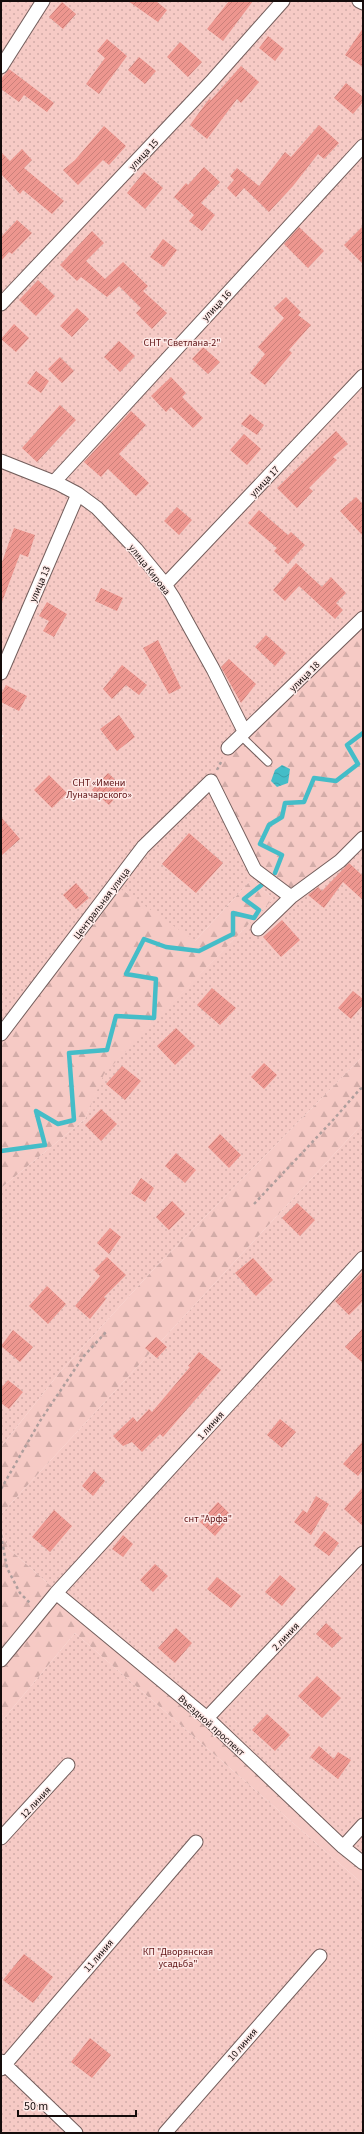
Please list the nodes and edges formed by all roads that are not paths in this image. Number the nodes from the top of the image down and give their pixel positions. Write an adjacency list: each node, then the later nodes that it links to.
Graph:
1 (43, 1): 5 (street)
2 (283, 1): 7 (street, улица 15)
3 (359, 1): 4 (street)
4 (363, 3)
5 (1, 67)
6 (363, 146): 10 (street, улица 16)
7 (1, 304)
8 (363, 376): 12 (street, улица 17)
9 (1, 461): 10 (street, улица Кирова)
10 (54, 482): 11 (street, улица Кирова)
11 (78, 494): 12 (street, улица Кирова); 14 (street, улица 13)
12 (165, 585): 15 (street, улица Кирова)
13 (363, 618): 15 (street, улица 18)
14 (1, 673)
15 (242, 733): 16 (street, улица 18); 17 (lane)
16 (228, 748)
17 (268, 762)
18 (363, 838): 19 (street)
19 (291, 897): 20 (street); 21 (street, Центральная улица)
20 (258, 929)
21 (1, 1034)
22 (363, 1258): 24 (street, 1 линия)
23 (363, 1553): 26 (street, 2 линия)
24 (56, 1593): 25 (street, 1 линия); 26 (street, Въездной проспект)
25 (1, 1660)
26 (207, 1718): 31 (street, Въездной проспект)
27 (68, 1765): 29 (street, 12 линия)
28 (363, 1826): 31 (street)
29 (1, 1838)
30 (196, 1842): 34 (street, 11 линия)
31 (343, 1846): 32 (street, Въездной проспект)
32 (363, 1863)
33 (320, 1956): 36 (street, 10 линия)
34 (2, 2065): 35 (street)
35 (76, 2133)
36 (165, 2133)

